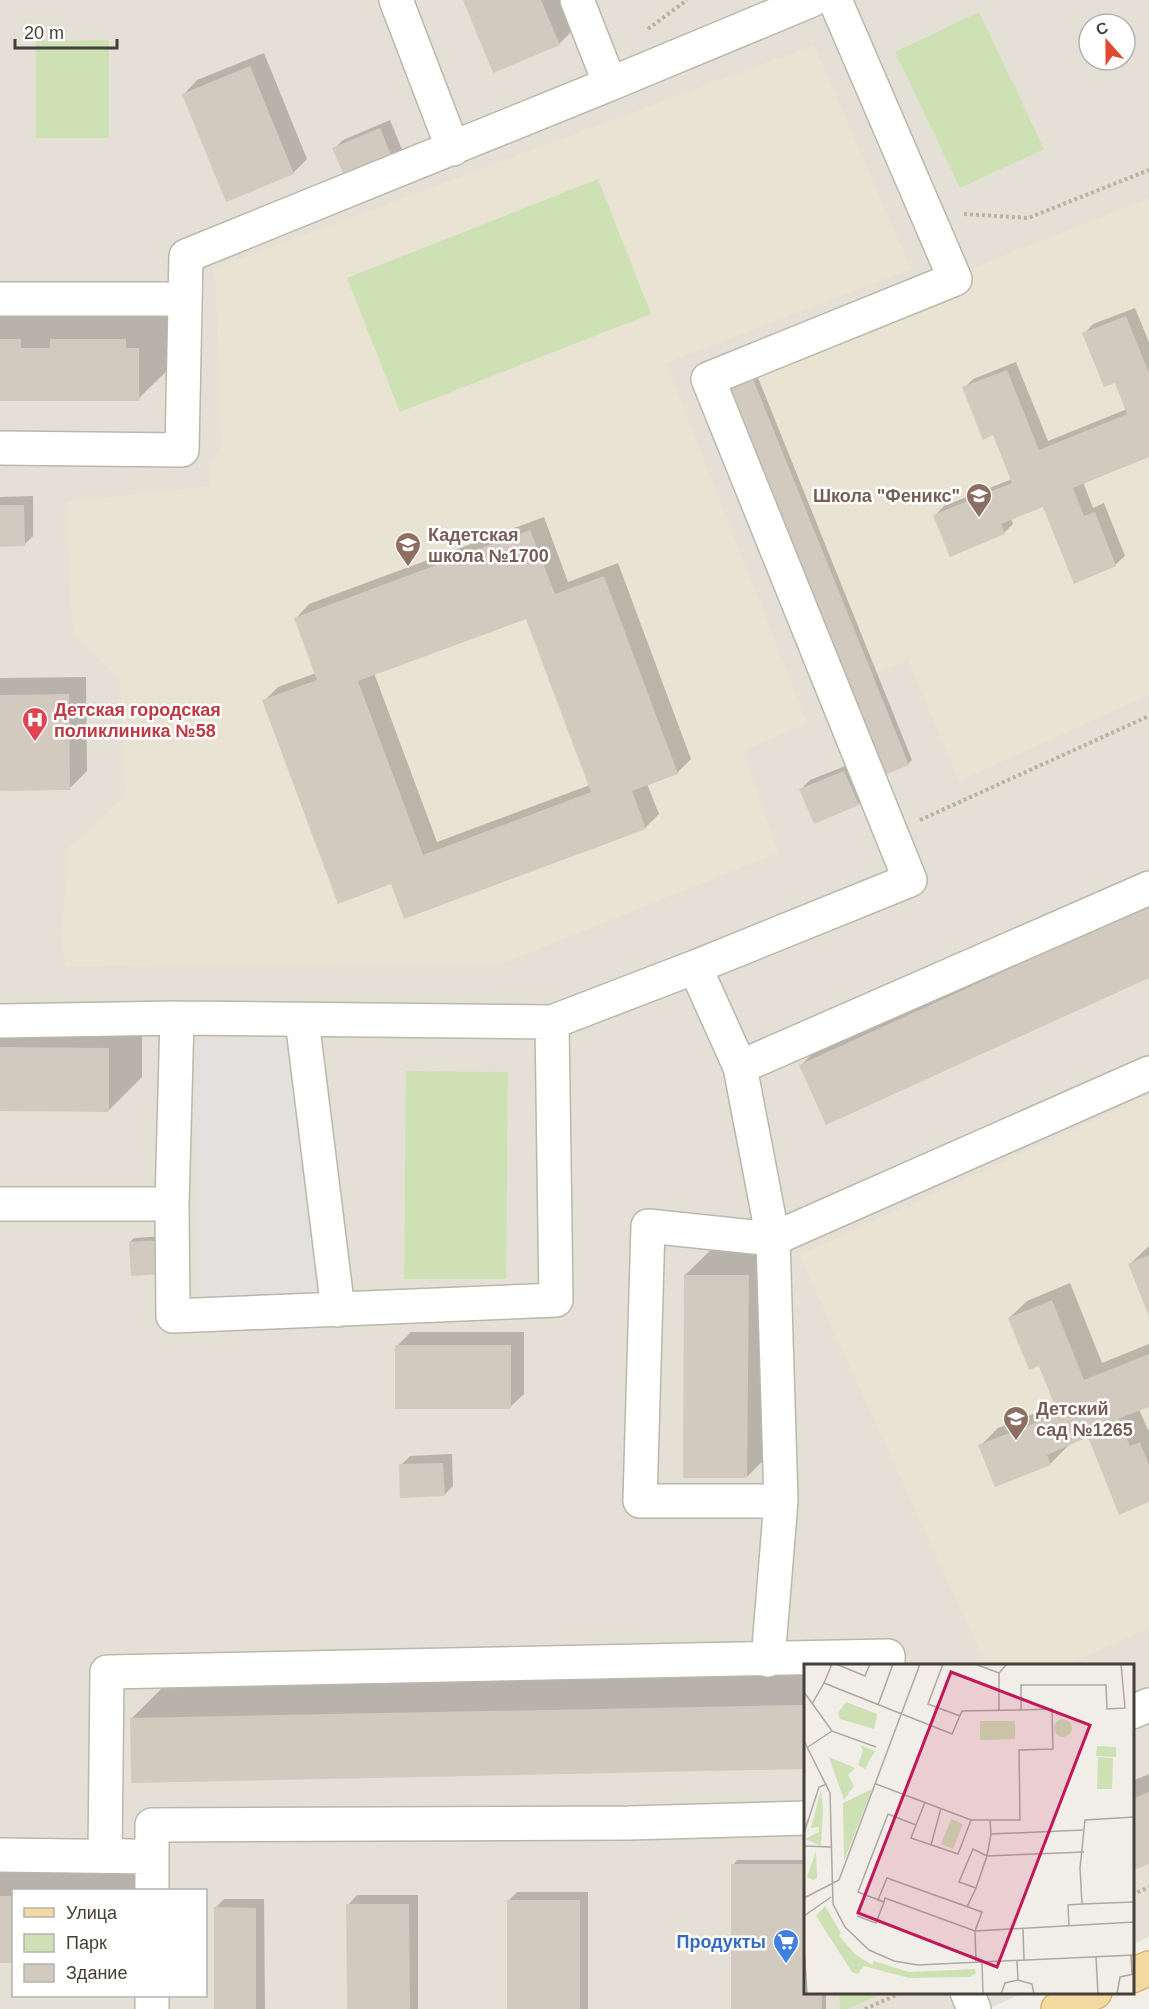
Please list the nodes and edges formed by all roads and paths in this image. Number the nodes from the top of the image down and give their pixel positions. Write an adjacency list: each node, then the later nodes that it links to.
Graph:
1 (396, 0): 6 (lane)
2 (577, 0): 5 (lane)
3 (812, 0): 5 (lane)
4 (835, 0): 8 (lane)
5 (610, 84): 6 (lane)
6 (453, 149): 9 (lane)
7 (1149, 170): 8 (path)
8 (926, 212): 13 (lane)
9 (185, 299): 10 (lane); 11 (lane)
10 (0, 300)
11 (0, 448)
12 (1149, 716): 13 (path)
13 (891, 833): 15 (lane)
14 (1149, 888): 20 (lane)
15 (695, 967): 19 (lane); 20 (lane)
16 (177, 1018): 17 (lane); 18 (lane); 23 (lane)
17 (302, 1020): 19 (lane); 25 (lane)
18 (0, 1021)
19 (552, 1022): 25 (lane)
20 (740, 1067): 24 (lane)
21 (1149, 1073): 24 (lane)
22 (0, 1204): 23 (lane)
23 (172, 1204): 25 (lane)
24 (773, 1239): 26 (lane); 26 (lane)
25 (338, 1310)
26 (781, 1501): 27 (lane)
27 (768, 1660): 28 (lane); 33 (lane)
28 (888, 1664)
29 (1149, 1705): 30 (lane)
30 (1134, 1711)
31 (804, 1818): 33 (lane)
32 (0, 1855): 33 (lane)
33 (152, 1857): 35 (lane)
34 (1149, 1887): 36 (path)
35 (152, 1889)
36 (1134, 1894)
37 (1149, 1968): 38 (main road)
38 (1134, 1975)
39 (899, 1994): 42 (path)
40 (968, 1994): 43 (lane)
41 (1091, 1994): 44 (main road)
42 (865, 2009)
43 (974, 2009)
44 (1058, 2009)

